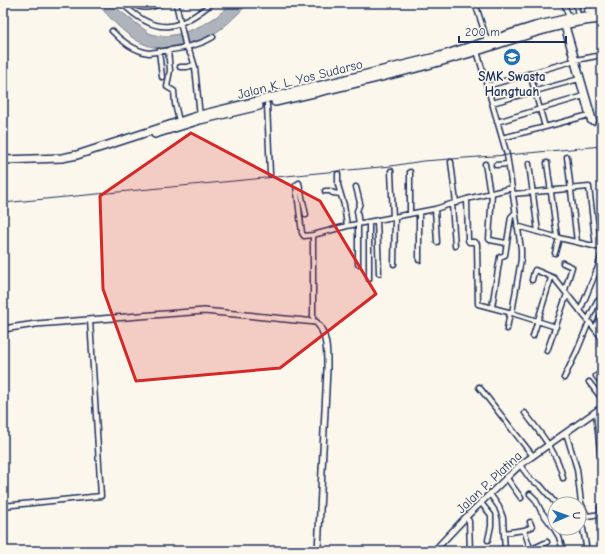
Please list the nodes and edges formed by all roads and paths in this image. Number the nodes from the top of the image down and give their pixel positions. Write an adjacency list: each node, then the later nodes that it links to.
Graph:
1 (122, 3): 15 (street)
2 (133, 3): 3 (street)
3 (163, 3)
4 (176, 3): 15 (street)
5 (212, 3): 15 (street)
6 (475, 3): 18 (street)
7 (564, 3): 14 (street)
8 (576, 3): 12 (street)
9 (602, 9): 10 (street)
10 (587, 10)
11 (602, 14): 12 (highway, Jalan K. L. Yos Sudarso)
12 (577, 15): 14 (highway, Jalan K. L. Yos Sudarso)
13 (602, 19): 14 (highway, Jalan K. L. Yos Sudarso)
14 (565, 21): 18 (highway, Jalan K. L. Yos Sudarso); 24 (street)
15 (181, 26): 19 (street)
16 (112, 31): 21 (street)
17 (213, 37): 19 (street)
18 (488, 44): 22 (highway, Jalan K. L. Yos Sudarso); 37 (highway, Jalan K. L. Yos Sudarso)
19 (185, 45): 20 (street); 25 (street)
20 (168, 50): 21 (street); 38 (street)
21 (160, 51): 28 (street)
22 (477, 51): 30 (street); 34 (highway, Jalan K. L. Yos Sudarso)
23 (602, 55): 24 (street)
24 (575, 60): 27 (street); 29 (street)
25 (194, 64): 26 (street); 37 (street)
26 (180, 67)
27 (530, 74): 30 (street); 31 (street)
28 (162, 77)
29 (580, 79): 31 (street); 32 (street)
30 (487, 86): 33 (street)
31 (535, 91): 33 (street); 35 (street)
32 (585, 96): 35 (street); 36 (street); 36 (street)
33 (492, 103): 39 (street)
34 (267, 104): 37 (highway, Jalan K. L. Yos Sudarso); 53 (street)
35 (540, 109): 39 (street); 40 (street)
36 (589, 115): 40 (street)
37 (200, 118): 38 (highway, Jalan K. L. Yos Sudarso); 49 (highway, Jalan K. L. Yos Sudarso)
38 (179, 121): 43 (highway, Jalan K. L. Yos Sudarso)
39 (497, 122): 41 (street)
40 (545, 127): 41 (street)
41 (502, 138): 47 (street)
42 (567, 157): 57 (street)
43 (3, 160)
44 (450, 162): 65 (street)
45 (547, 163): 58 (street)
46 (485, 164): 61 (street)
47 (508, 164): 50 (street); 56 (street)
48 (529, 164): 60 (street)
49 (3, 165)
50 (496, 165)
51 (391, 171): 71 (street)
52 (410, 172): 69 (street)
53 (270, 174)
54 (338, 174): 62 (street)
55 (356, 187): 74 (street)
56 (512, 188): 61 (street); 63 (street)
57 (570, 189): 58 (street); 81 (street); 84 (street)
58 (551, 190): 60 (street); 79 (street)
59 (325, 191): 62 (street)
60 (533, 192): 63 (street); 77 (street)
61 (491, 193): 64 (street); 82 (street)
62 (340, 194): 75 (street)
63 (513, 194): 68 (street)
64 (467, 199): 65 (street); 99 (street)
65 (454, 203): 66 (street); 83 (street)
66 (435, 209): 67 (street); 80 (street)
67 (419, 212): 69 (street); 88 (street)
68 (515, 213): 76 (street); 82 (street)
69 (410, 214): 71 (street)
70 (306, 215): 78 (street)
71 (394, 217): 72 (street); 91 (street)
72 (378, 220): 73 (street); 93 (street)
73 (369, 222): 74 (street); 95 (street)
74 (359, 224): 75 (street); 90 (street)
75 (347, 226): 78 (street)
76 (517, 226): 77 (street); 101 (street)
77 (538, 232): 79 (street)
78 (313, 235): 106 (street)
79 (558, 238): 81 (street); 87 (street)
80 (437, 242)
81 (577, 242): 84 (street)
82 (506, 243): 99 (street)
83 (455, 246)
84 (596, 247): 85 (street)
85 (602, 248)
86 (602, 253): 92 (street)
87 (555, 254)
88 (419, 260)
89 (563, 263): 97 (street)
90 (358, 264)
91 (394, 264)
92 (600, 268): 100 (street)
93 (379, 273)
94 (551, 278): 96 (street); 97 (street); 104 (street)
95 (369, 279)
96 (532, 280)
97 (566, 292): 100 (street); 107 (street)
98 (596, 301): 105 (street)
99 (492, 308): 101 (street)
100 (580, 311): 105 (street)
101 (511, 312): 104 (street); 110 (street)
102 (602, 314): 108 (street)
103 (90, 320): 106 (street); 109 (street); 136 (street)
104 (538, 320): 107 (street); 111 (street)
105 (589, 321): 108 (street); 115 (street)
106 (313, 322): 148 (street)
107 (556, 327): 113 (street)
108 (595, 328): 112 (street)
109 (3, 329)
110 (507, 329)
111 (533, 336)
112 (602, 338)
113 (547, 351)
114 (596, 376): 117 (street)
115 (564, 378)
116 (589, 382): 119 (street)
117 (602, 384)
118 (479, 387): 125 (street)
119 (602, 399)
120 (602, 407): 121 (street, Jalan P. Platina)
121 (596, 412): 123 (street, Jalan P. Platina); 127 (street)
122 (524, 413): 124 (street)
123 (566, 433): 124 (street, Jalan P. Platina); 133 (street)
124 (549, 445): 125 (street, Jalan P. Platina); 129 (street)
125 (533, 456): 126 (street, Jalan P. Platina)
126 (520, 465): 128 (street, Jalan P. Platina); 132 (street)
127 (602, 473)
128 (506, 477): 130 (street, Jalan P. Platina); 134 (street)
129 (562, 478)
130 (490, 494): 135 (street, Jalan P. Platina); 144 (street)
131 (530, 494): 153 (street)
132 (549, 496)
133 (580, 496)
134 (521, 498)
135 (481, 503): 140 (street, Jalan P. Platina); 146 (street)
136 (3, 506)
137 (602, 506): 138 (street)
138 (601, 514): 139 (street); 142 (street)
139 (587, 516)
140 (466, 517): 149 (street, Jalan P. Platina); 150 (street)
141 (530, 522): 143 (street)
142 (602, 522)
143 (524, 530): 144 (street); 152 (street)
144 (504, 533): 151 (street)
145 (582, 536): 154 (street)
146 (488, 540)
147 (546, 542): 152 (street)
148 (318, 551)
149 (434, 551)
150 (470, 551)
151 (505, 551)
152 (530, 551)
153 (563, 551)
154 (587, 551)

